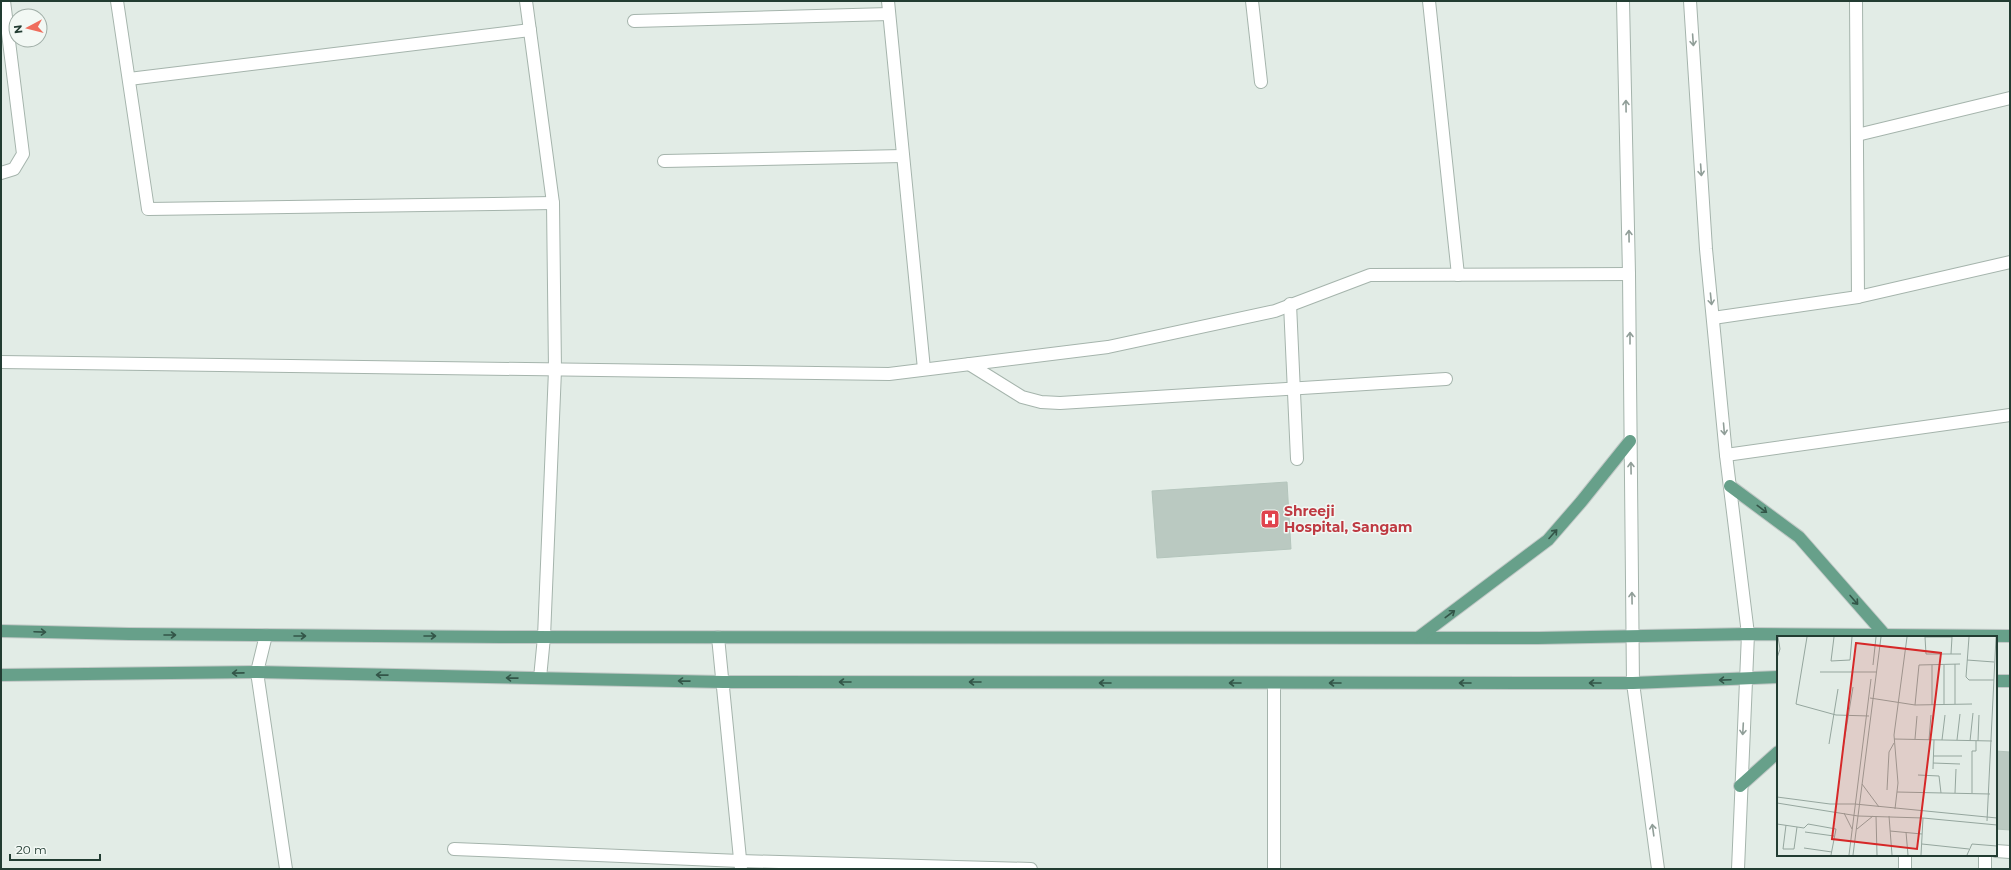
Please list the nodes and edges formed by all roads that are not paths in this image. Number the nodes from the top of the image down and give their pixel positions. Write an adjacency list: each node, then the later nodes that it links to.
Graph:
1 (4, 1): 19 (street)
2 (117, 1): 13 (street)
3 (526, 1): 12 (street)
4 (888, 1): 10 (street)
5 (1252, 1): 14 (street)
6 (1430, 1): 23 (street)
7 (1623, 1): 22 (street, one-way to 7)
8 (1690, 1): 26 (street, one-way to 26)
9 (1856, 1): 16 (street)
10 (889, 14): 11 (street); 17 (street)
11 (634, 21)
12 (530, 30): 13 (street); 20 (street)
13 (129, 79): 20 (street)
14 (1261, 82)
15 (2010, 98): 16 (street)
16 (1857, 135): 24 (street)
17 (903, 156): 18 (street); 30 (street)
18 (664, 161)
19 (1, 173)
20 (553, 203): 29 (street)
21 (2010, 262): 24 (street)
22 (1629, 274): 23 (street); 34 (street, one-way to 22)
23 (1458, 275): 25 (street)
24 (1858, 297): 26 (street)
25 (1290, 304): 28 (street); 32 (street)
26 (1713, 318): 35 (street, one-way to 35)
27 (1, 362): 29 (street)
28 (968, 364): 30 (street); 32 (street)
29 (555, 370): 30 (street); 43 (street)
30 (924, 370)
31 (1446, 380): 32 (street)
32 (1294, 389): 36 (street)
33 (2010, 414): 35 (street)
34 (1630, 441): 45 (main road, one-way to 34); 46 (street, one-way to 34)
35 (1726, 455): 37 (street)
36 (1297, 459)
37 (1730, 486): 39 (street); 41 (main road, one-way to 41)
38 (1, 631): 40 (main road, one-way to 40)
39 (1748, 634): 41 (main road); 46 (main road); 51 (street)
40 (266, 635): 43 (main road, one-way to 43); 47 (street)
41 (1885, 635): 42 (main road)
42 (2010, 636)
43 (544, 637): 44 (main road); 50 (street)
44 (718, 637): 45 (main road); 54 (street)
45 (1419, 637): 46 (main road)
46 (1633, 637): 56 (street)
47 (257, 672): 48 (main road, one-way to 48); 50 (main road, one-way to 47); 65 (street)
48 (1, 675)
49 (1777, 677): 51 (main road)
50 (540, 678): 54 (main road, one-way to 50)
51 (1746, 679): 56 (main road, one-way to 56); 58 (street, one-way to 58)
52 (1997, 681): 53 (main road)
53 (2010, 681)
54 (722, 682): 55 (main road, one-way to 54); 64 (street)
55 (1274, 683): 56 (main road, one-way to 55); 67 (street)
56 (1634, 683): 68 (street, one-way to 56)
57 (1777, 753): 58 (main road)
58 (1740, 786): 69 (street)
59 (454, 849): 64 (street)
60 (1997, 851): 61 (street)
61 (2010, 852)
62 (1905, 856): 70 (street)
63 (1985, 856): 71 (street)
64 (741, 865): 66 (street)
65 (286, 869)
66 (1031, 869)
67 (1274, 869)
68 (1658, 869)
69 (1738, 869)
70 (1905, 869)
71 (1985, 869)

